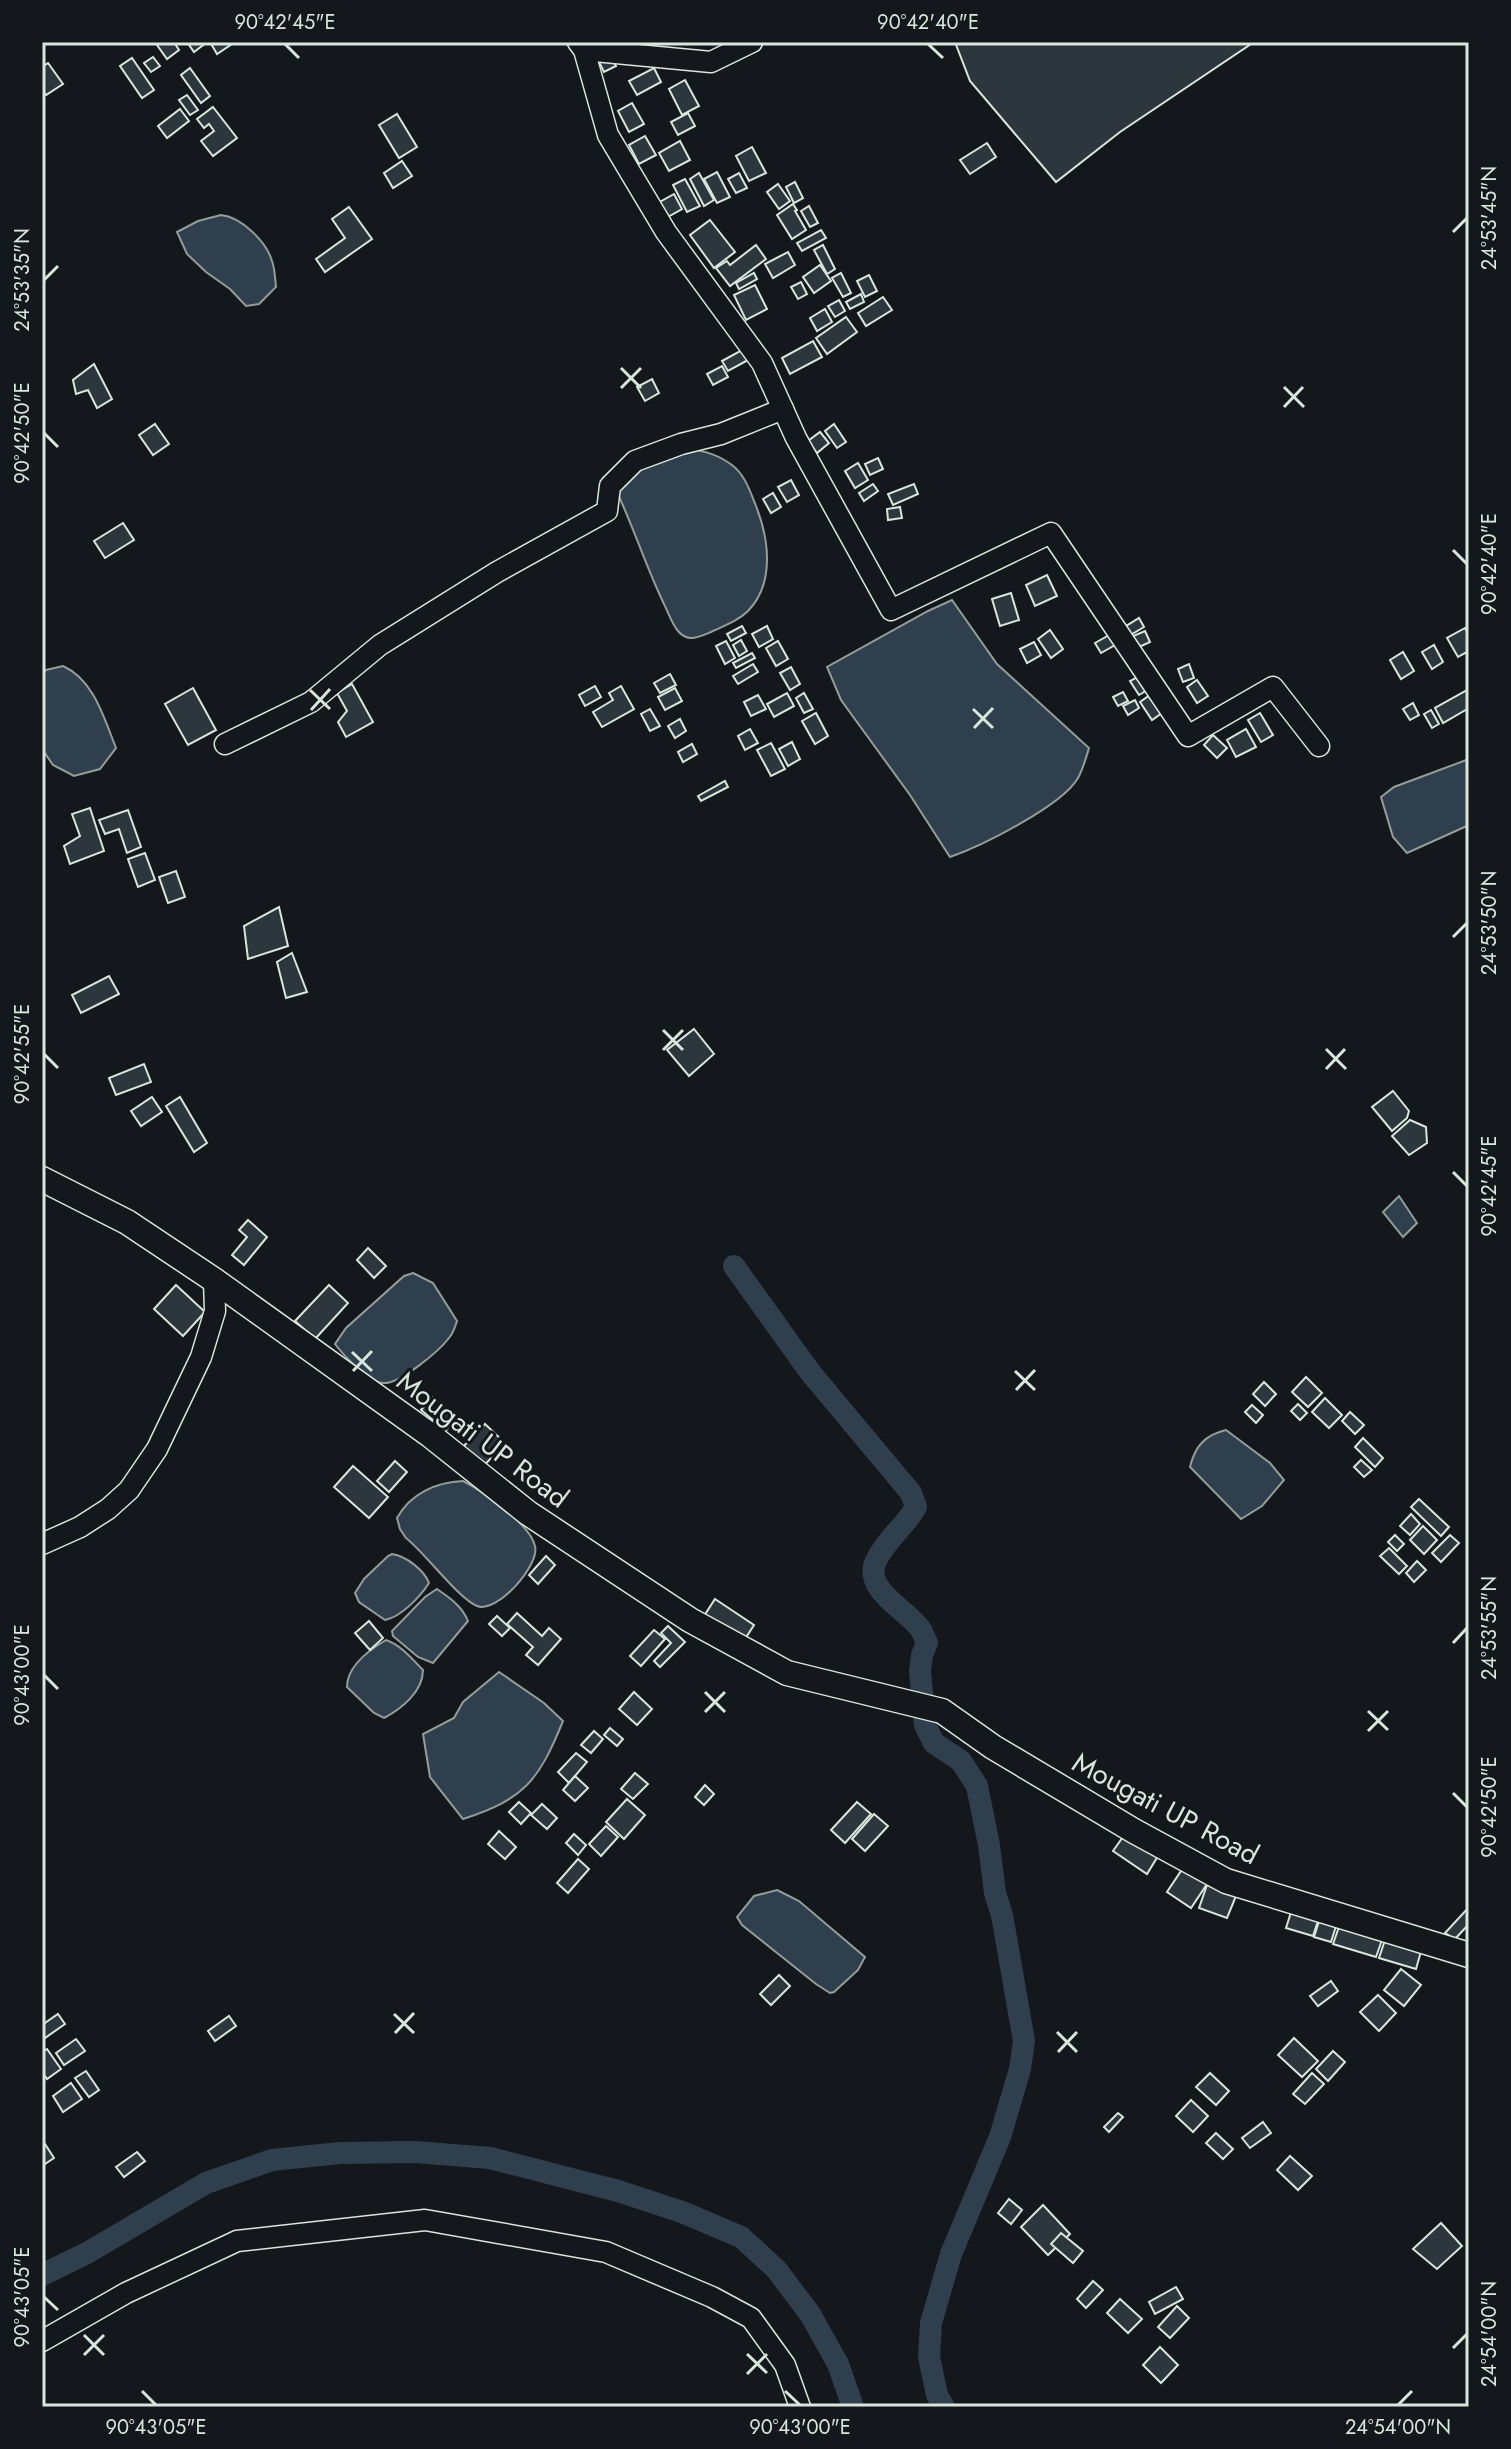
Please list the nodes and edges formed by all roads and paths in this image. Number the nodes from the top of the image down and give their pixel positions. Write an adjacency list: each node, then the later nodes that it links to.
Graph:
1 (752, 42): 2 (street)
2 (581, 46): 3 (street)
3 (783, 409): 4 (street); 5 (street)
4 (225, 744)
5 (1319, 746)
6 (42, 1179): 7 (street, Mougati UP Road)
7 (214, 1280): 8 (street); 9 (street, Mougati UP Road)
8 (42, 1544)
9 (1469, 1955)
10 (42, 2341): 11 (street)
11 (800, 2407)

